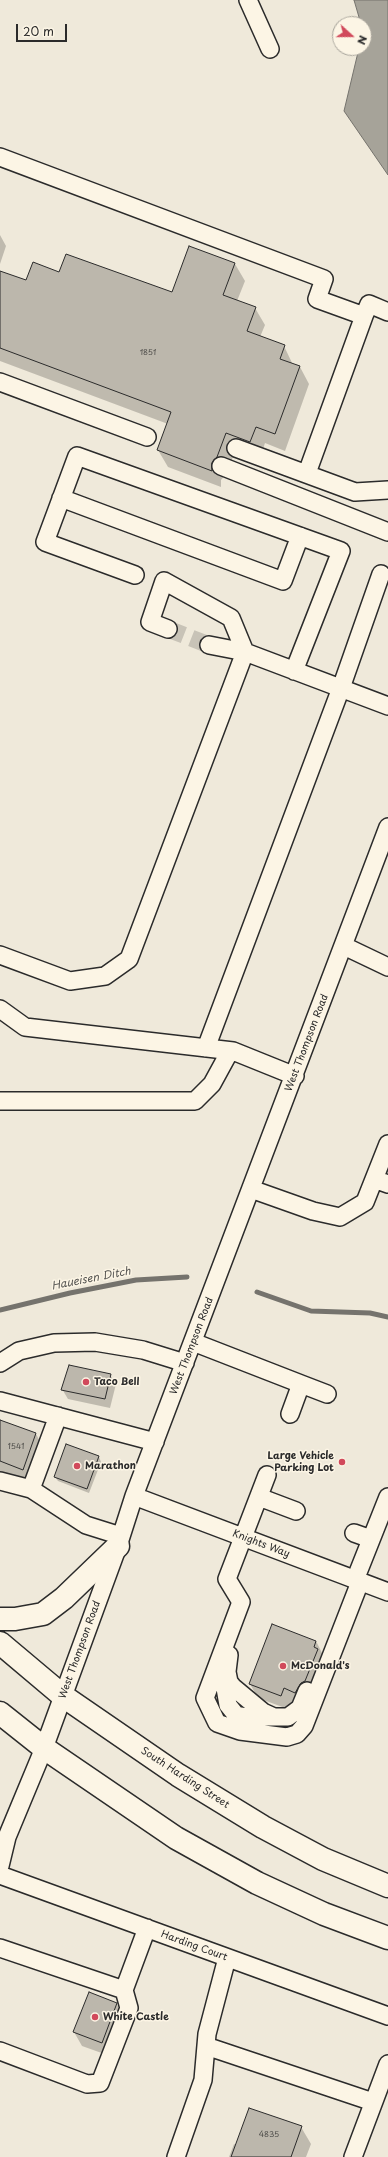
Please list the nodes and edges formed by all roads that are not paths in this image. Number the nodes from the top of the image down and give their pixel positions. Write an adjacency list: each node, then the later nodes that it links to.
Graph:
1 (248, 0): 2 (street)
2 (270, 48)
3 (0, 158): 5 (street)
4 (388, 312): 5 (street)
5 (364, 316): 10 (street)
6 (0, 382): 7 (street)
7 (147, 437)
8 (236, 448): 10 (street)
9 (221, 466): 13 (street)
10 (307, 473): 11 (street)
11 (388, 490)
12 (61, 498): 14 (street); 14 (street); 16 (street)
13 (388, 532)
14 (300, 536): 20 (street)
15 (382, 574): 21 (street)
16 (135, 575)
17 (168, 629): 19 (street)
18 (209, 645): 19 (street)
19 (245, 652): 20 (street); 25 (street)
20 (294, 671): 21 (street)
21 (341, 688): 22 (street); 30 (street)
22 (388, 706)
23 (388, 827): 24 (street, West Thompson Road)
24 (344, 946): 26 (street); 32 (street, West Thompson Road)
25 (0, 955)
26 (388, 967)
27 (0, 1009): 29 (street)
28 (0, 1026): 29 (street)
29 (25, 1027): 30 (street)
30 (206, 1048): 31 (street)
31 (230, 1051): 32 (street); 33 (street)
32 (295, 1076): 36 (street, West Thompson Road)
33 (0, 1101)
34 (388, 1144): 35 (street)
35 (381, 1181): 36 (street)
36 (251, 1190): 37 (street, West Thompson Road)
37 (193, 1342): 39 (street, West Thompson Road); 40 (street)
38 (0, 1363): 39 (street)
39 (185, 1363): 45 (street, West Thompson Road)
40 (301, 1384): 41 (street); 43 (street)
41 (327, 1394)
42 (0, 1401): 44 (street)
43 (290, 1414)
44 (58, 1416): 45 (street); 48 (street)
45 (155, 1442): 49 (street, West Thompson Road)
46 (267, 1475): 50 (street)
47 (0, 1481): 48 (street)
48 (31, 1489): 56 (street)
49 (134, 1496): 54 (street, Knights Way); 56 (street, West Thompson Road)
50 (259, 1497): 52 (street); 54 (street)
51 (388, 1497): 55 (street)
52 (296, 1511)
53 (354, 1532): 55 (street)
54 (244, 1538): 57 (street, Knights Way); 59 (street)
55 (371, 1539): 57 (street)
56 (120, 1541): 61 (main road); 63 (street, West Thompson Road)
57 (357, 1581): 58 (street, Knights Way); 60 (street)
58 (388, 1592)
59 (241, 1602): 60 (street); 60 (street)
60 (347, 1614)
61 (0, 1619)
62 (0, 1643): 63 (main road, South Harding Street)
63 (63, 1696): 65 (street, West Thompson Road); 69 (main road, South Harding Street)
64 (0, 1713): 65 (main road)
65 (44, 1748): 66 (street, West Thompson Road); 71 (main road)
66 (4, 1837): 67 (street, West Thompson Road)
67 (0, 1866)
68 (0, 1875): 70 (street, Harding Court)
69 (388, 1886)
70 (147, 1928): 73 (street, Harding Court); 74 (street)
71 (388, 1938)
72 (0, 1948): 74 (street)
73 (227, 1958): 75 (street, Harding Court); 76 (street)
74 (124, 1990): 77 (street)
75 (388, 2016)
76 (206, 2046): 79 (street); 80 (street)
77 (0, 2052)
78 (388, 2064): 79 (street)
79 (373, 2102): 81 (street)
80 (176, 2157)
81 (352, 2157)

